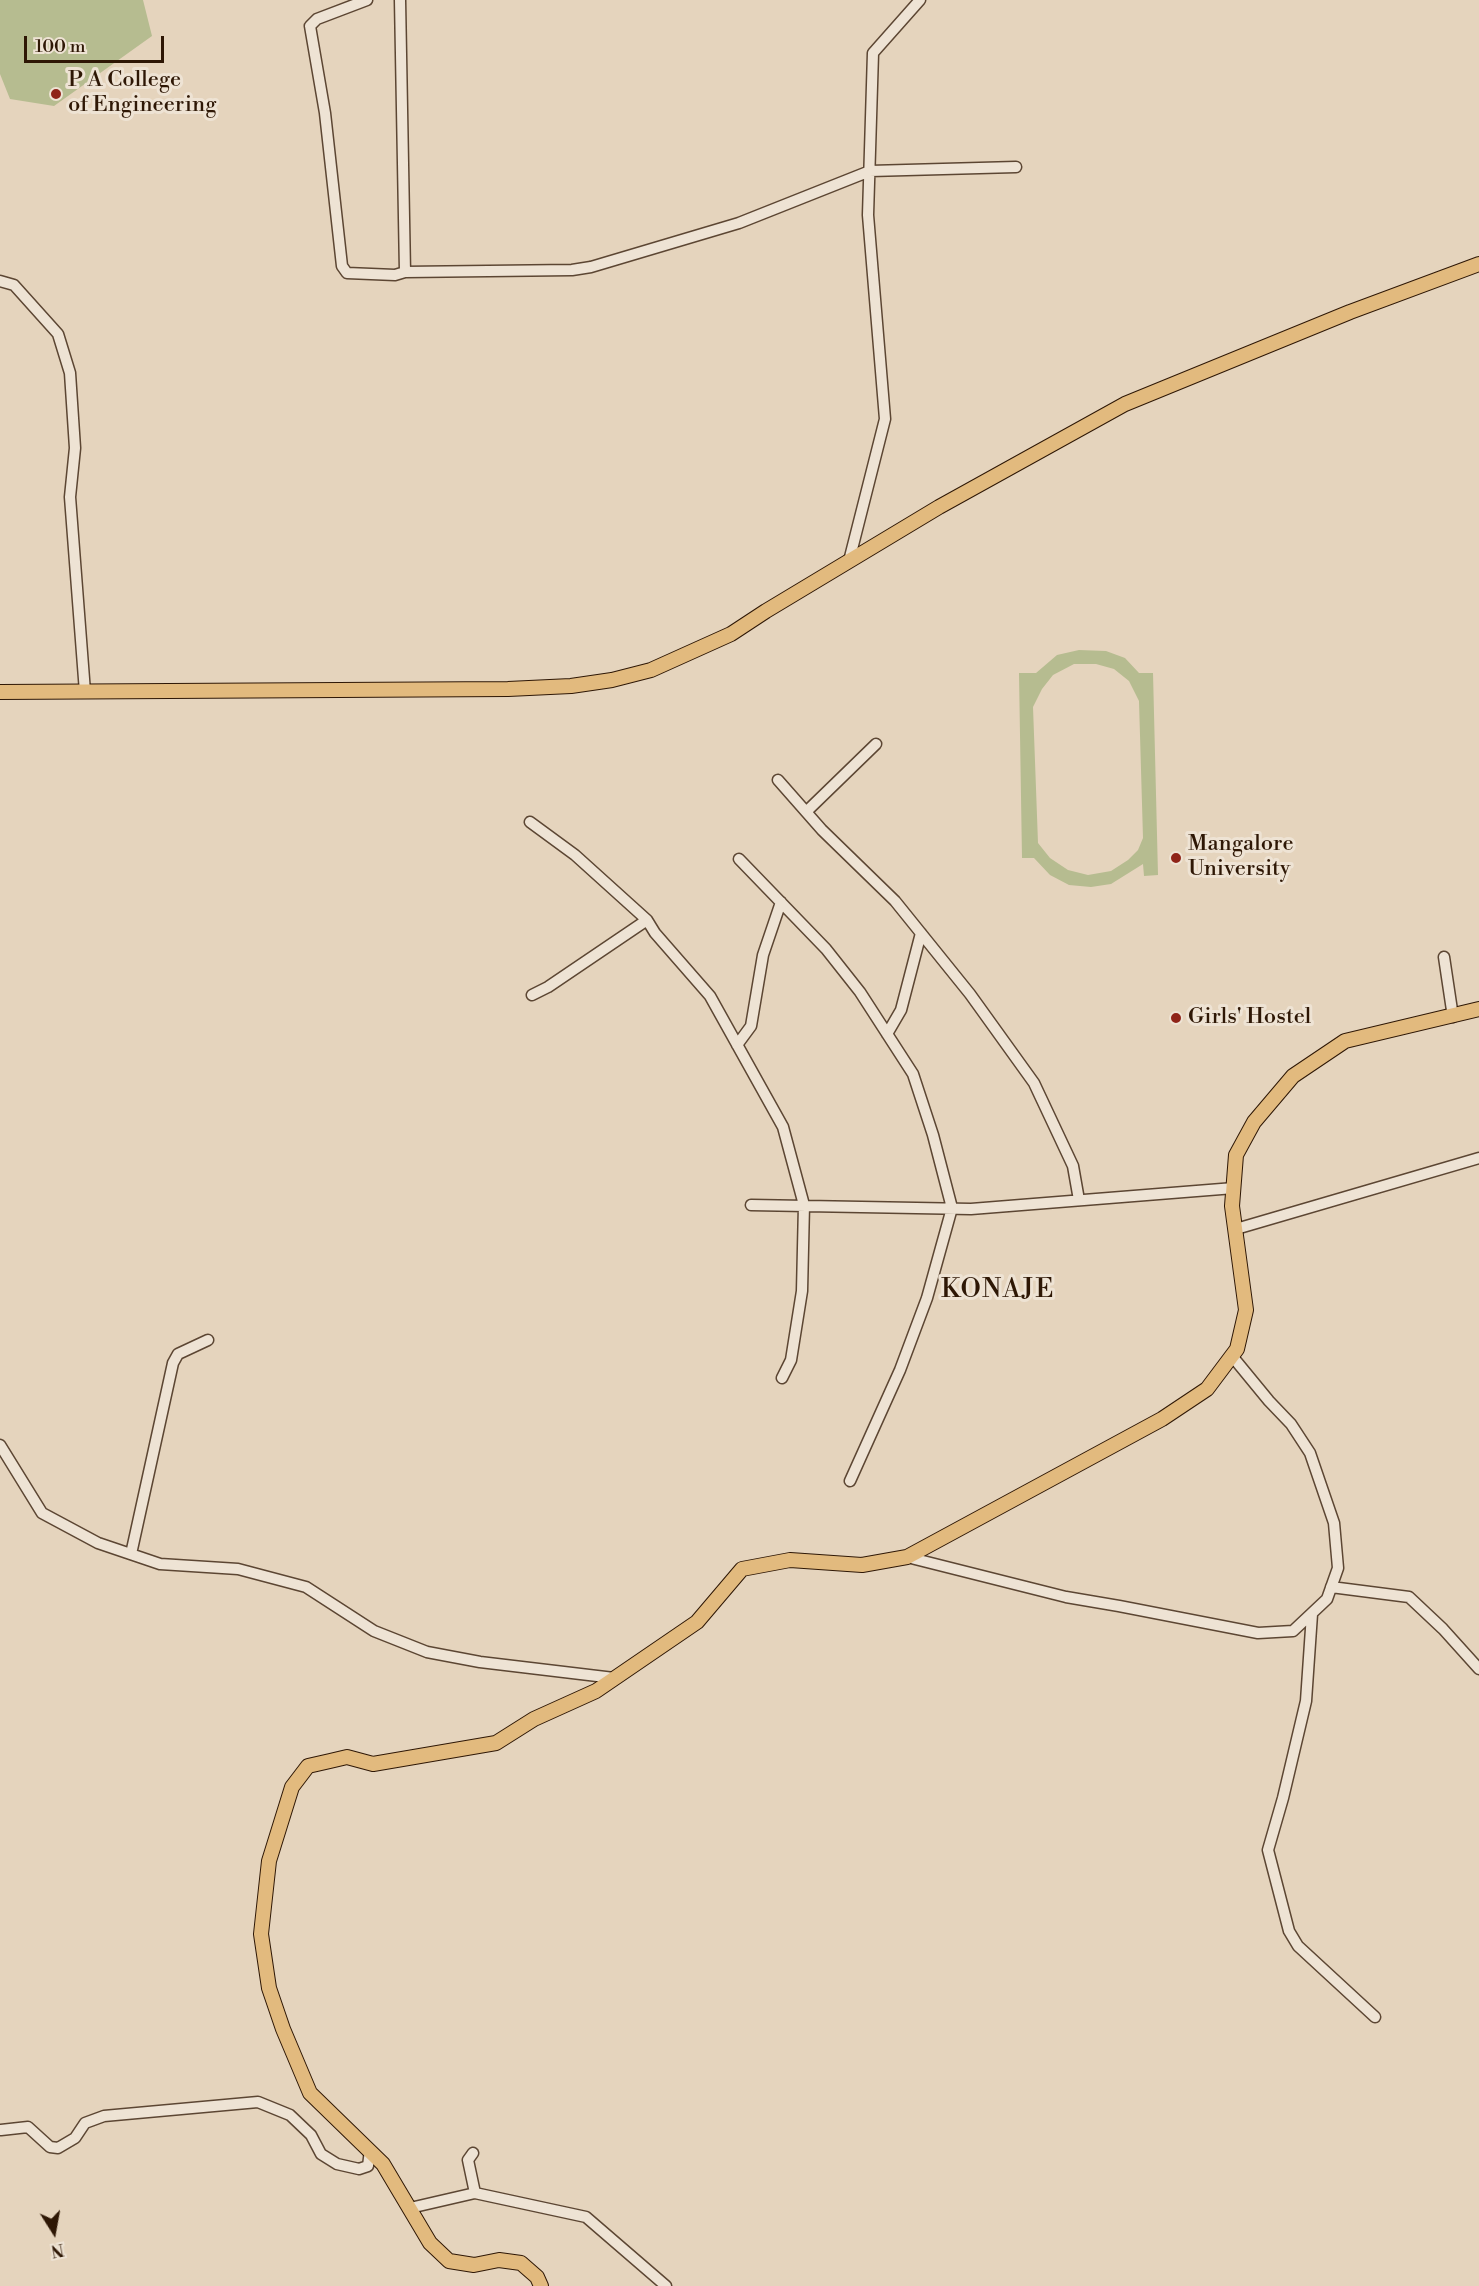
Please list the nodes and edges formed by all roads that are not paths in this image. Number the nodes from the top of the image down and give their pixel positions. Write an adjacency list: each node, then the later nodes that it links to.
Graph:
1 (367, 0): 7 (street)
2 (400, 0): 7 (street)
3 (920, 0): 5 (street)
4 (1016, 167): 5 (street)
5 (870, 171): 7 (street); 9 (street)
6 (1479, 264): 9 (main road)
7 (405, 272)
8 (0, 281): 11 (street)
9 (849, 561): 11 (main road)
10 (0, 692): 11 (main road)
11 (85, 692)
12 (876, 744): 14 (street)
13 (778, 780): 14 (street)
14 (807, 811): 19 (street)
15 (530, 822): 18 (street)
16 (740, 859): 17 (street)
17 (781, 902): 24 (street); 25 (street)
18 (647, 920): 21 (street); 25 (street)
19 (921, 933): 24 (street); 28 (street)
20 (1444, 957): 23 (street)
21 (532, 995)
22 (1479, 1010): 23 (main road)
23 (1453, 1017): 27 (main road)
24 (887, 1034): 31 (street)
25 (737, 1045): 30 (street)
26 (1479, 1158): 32 (street)
27 (1234, 1188): 28 (street); 32 (main road)
28 (1079, 1200): 31 (street)
29 (751, 1204): 30 (street)
30 (804, 1205): 31 (street); 35 (street)
31 (952, 1208): 37 (street)
32 (1236, 1229): 34 (main road)
33 (208, 1340): 38 (street)
34 (1232, 1356): 39 (main road); 40 (street)
35 (782, 1378)
36 (1, 1448): 38 (street)
37 (850, 1481)
38 (131, 1554): 43 (street)
39 (907, 1557): 41 (street); 43 (main road)
40 (1331, 1587): 41 (street); 42 (street)
41 (1312, 1614): 44 (street)
42 (1479, 1669)
43 (614, 1678): 46 (main road)
44 (1375, 2017)
45 (1, 2130): 46 (street)
46 (370, 2150): 49 (main road)
47 (473, 2153): 48 (street)
48 (476, 2193): 49 (street); 51 (street)
49 (410, 2208): 50 (main road)
50 (541, 2286)
51 (666, 2286)

